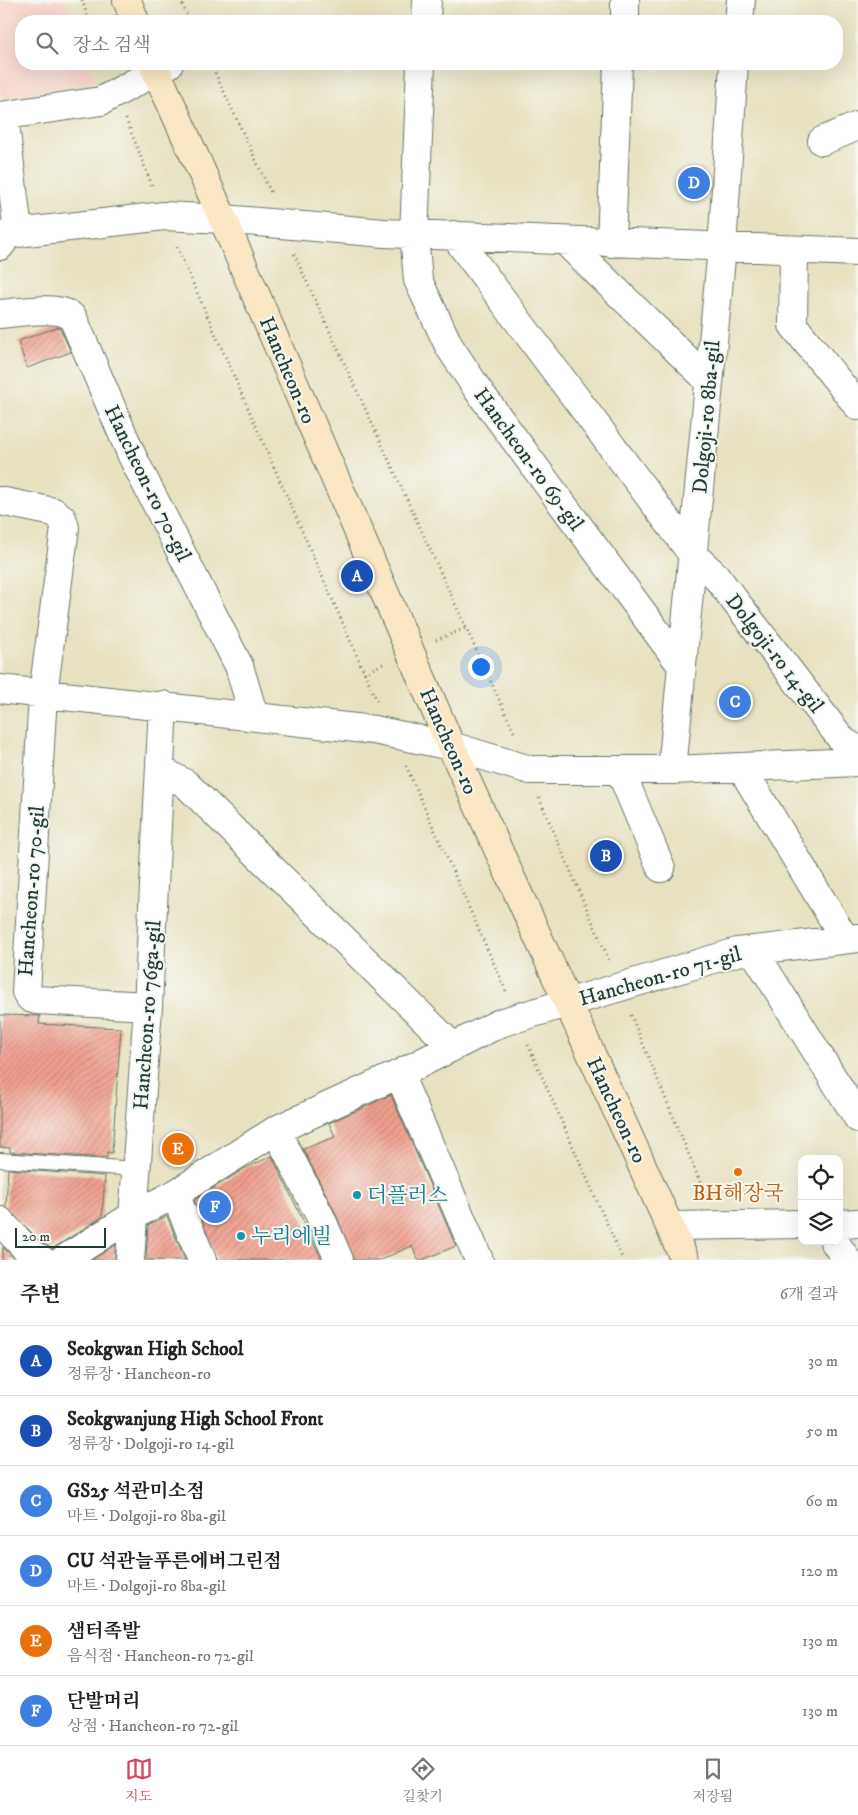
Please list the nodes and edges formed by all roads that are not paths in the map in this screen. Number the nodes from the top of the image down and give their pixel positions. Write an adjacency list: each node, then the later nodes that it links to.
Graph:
1 (127, 0): 5 (main road)
2 (427, 0): 6 (street)
3 (625, 0): 7 (street)
4 (741, 0): 8 (street)
5 (133, 15)
6 (426, 15)
7 (625, 15)
8 (740, 15)
9 (153, 70): 14 (street)
10 (161, 70): 17 (main road, Hancheon-ro)
11 (421, 70): 18 (street, Hancheon-ro 69-gil)
12 (618, 70): 22 (street)
13 (734, 70): 23 (street, Dolgoji-ro 8ba-gil)
14 (2, 116): 20 (street)
15 (858, 126): 16 (street)
16 (822, 141)
17 (224, 219): 18 (street); 20 (street); 36 (main road, Hancheon-ro)
18 (414, 234): 19 (street); 31 (street, Hancheon-ro 69-gil)
19 (454, 235): 21 (street); 30 (street)
20 (3, 238)
21 (565, 241): 22 (street); 27 (street)
22 (611, 243): 23 (street)
23 (722, 248): 24 (street); 27 (street, Dolgoji-ro 8ba-gil)
24 (794, 250): 25 (street); 28 (street)
25 (858, 252)
26 (0, 314): 35 (street, Hancheon-ro 70-gil)
27 (709, 381): 30 (street, Dolgoji-ro 8ba-gil)
28 (858, 406)
29 (0, 501): 33 (street, Hancheon-ro 70-gil)
30 (693, 555): 31 (street, Dolgoji-ro 8ba-gil); 37 (street, Dolgoji-ro 14-gil)
31 (682, 666): 42 (street, Dolgoji-ro 8ba-gil)
32 (0, 689): 33 (street)
33 (43, 694): 34 (street); 47 (street, Hancheon-ro 70-gil)
34 (163, 705): 35 (street); 40 (street, Hancheon-ro 76ga-gil)
35 (254, 716): 36 (street)
36 (451, 746): 41 (street); 46 (main road, Hancheon-ro)
37 (858, 750)
38 (858, 762): 39 (street)
39 (740, 767): 42 (street); 44 (street, Hancheon-ro 71-gil)
40 (161, 770): 47 (street, Hancheon-ro 76ga-gil); 48 (street)
41 (620, 770): 42 (street); 43 (street)
42 (672, 770)
43 (661, 868)
44 (851, 939): 45 (street, Hancheon-ro 71-gil)
45 (753, 950): 46 (street, Hancheon-ro 71-gil); 50 (street, Hancheon-ro 71-gil)
46 (568, 1003): 48 (street, Hancheon-ro 71-gil); 60 (main road, Hancheon-ro)
47 (148, 1006): 53 (street, Hancheon-ro 76ga-gil)
48 (453, 1047): 49 (street, Hancheon-ro 71-gil)
49 (399, 1074): 51 (street, Hancheon-ro 71-gil); 67 (street)
50 (858, 1118)
51 (276, 1130): 54 (street, Hancheon-ro 71-gil); 66 (street)
52 (0, 1160): 53 (lane)
53 (137, 1169): 55 (street, Hancheon-ro 76ga-gil)
54 (175, 1194): 55 (street, Hancheon-ro 71-gil); 65 (street)
55 (134, 1215): 63 (street, Hancheon-ro 71-gil); 64 (street, Hancheon-ro 76ga-gil)
56 (0, 1220): 62 (street)
57 (858, 1223): 59 (street)
58 (798, 1224): 60 (street)
59 (843, 1224)
60 (670, 1226): 68 (main road, Hancheon-ro)
61 (837, 1245): 69 (street)
62 (42, 1260)
63 (63, 1260)
64 (130, 1260)
65 (202, 1260)
66 (339, 1260)
67 (479, 1260)
68 (685, 1260)
69 (847, 1260)

